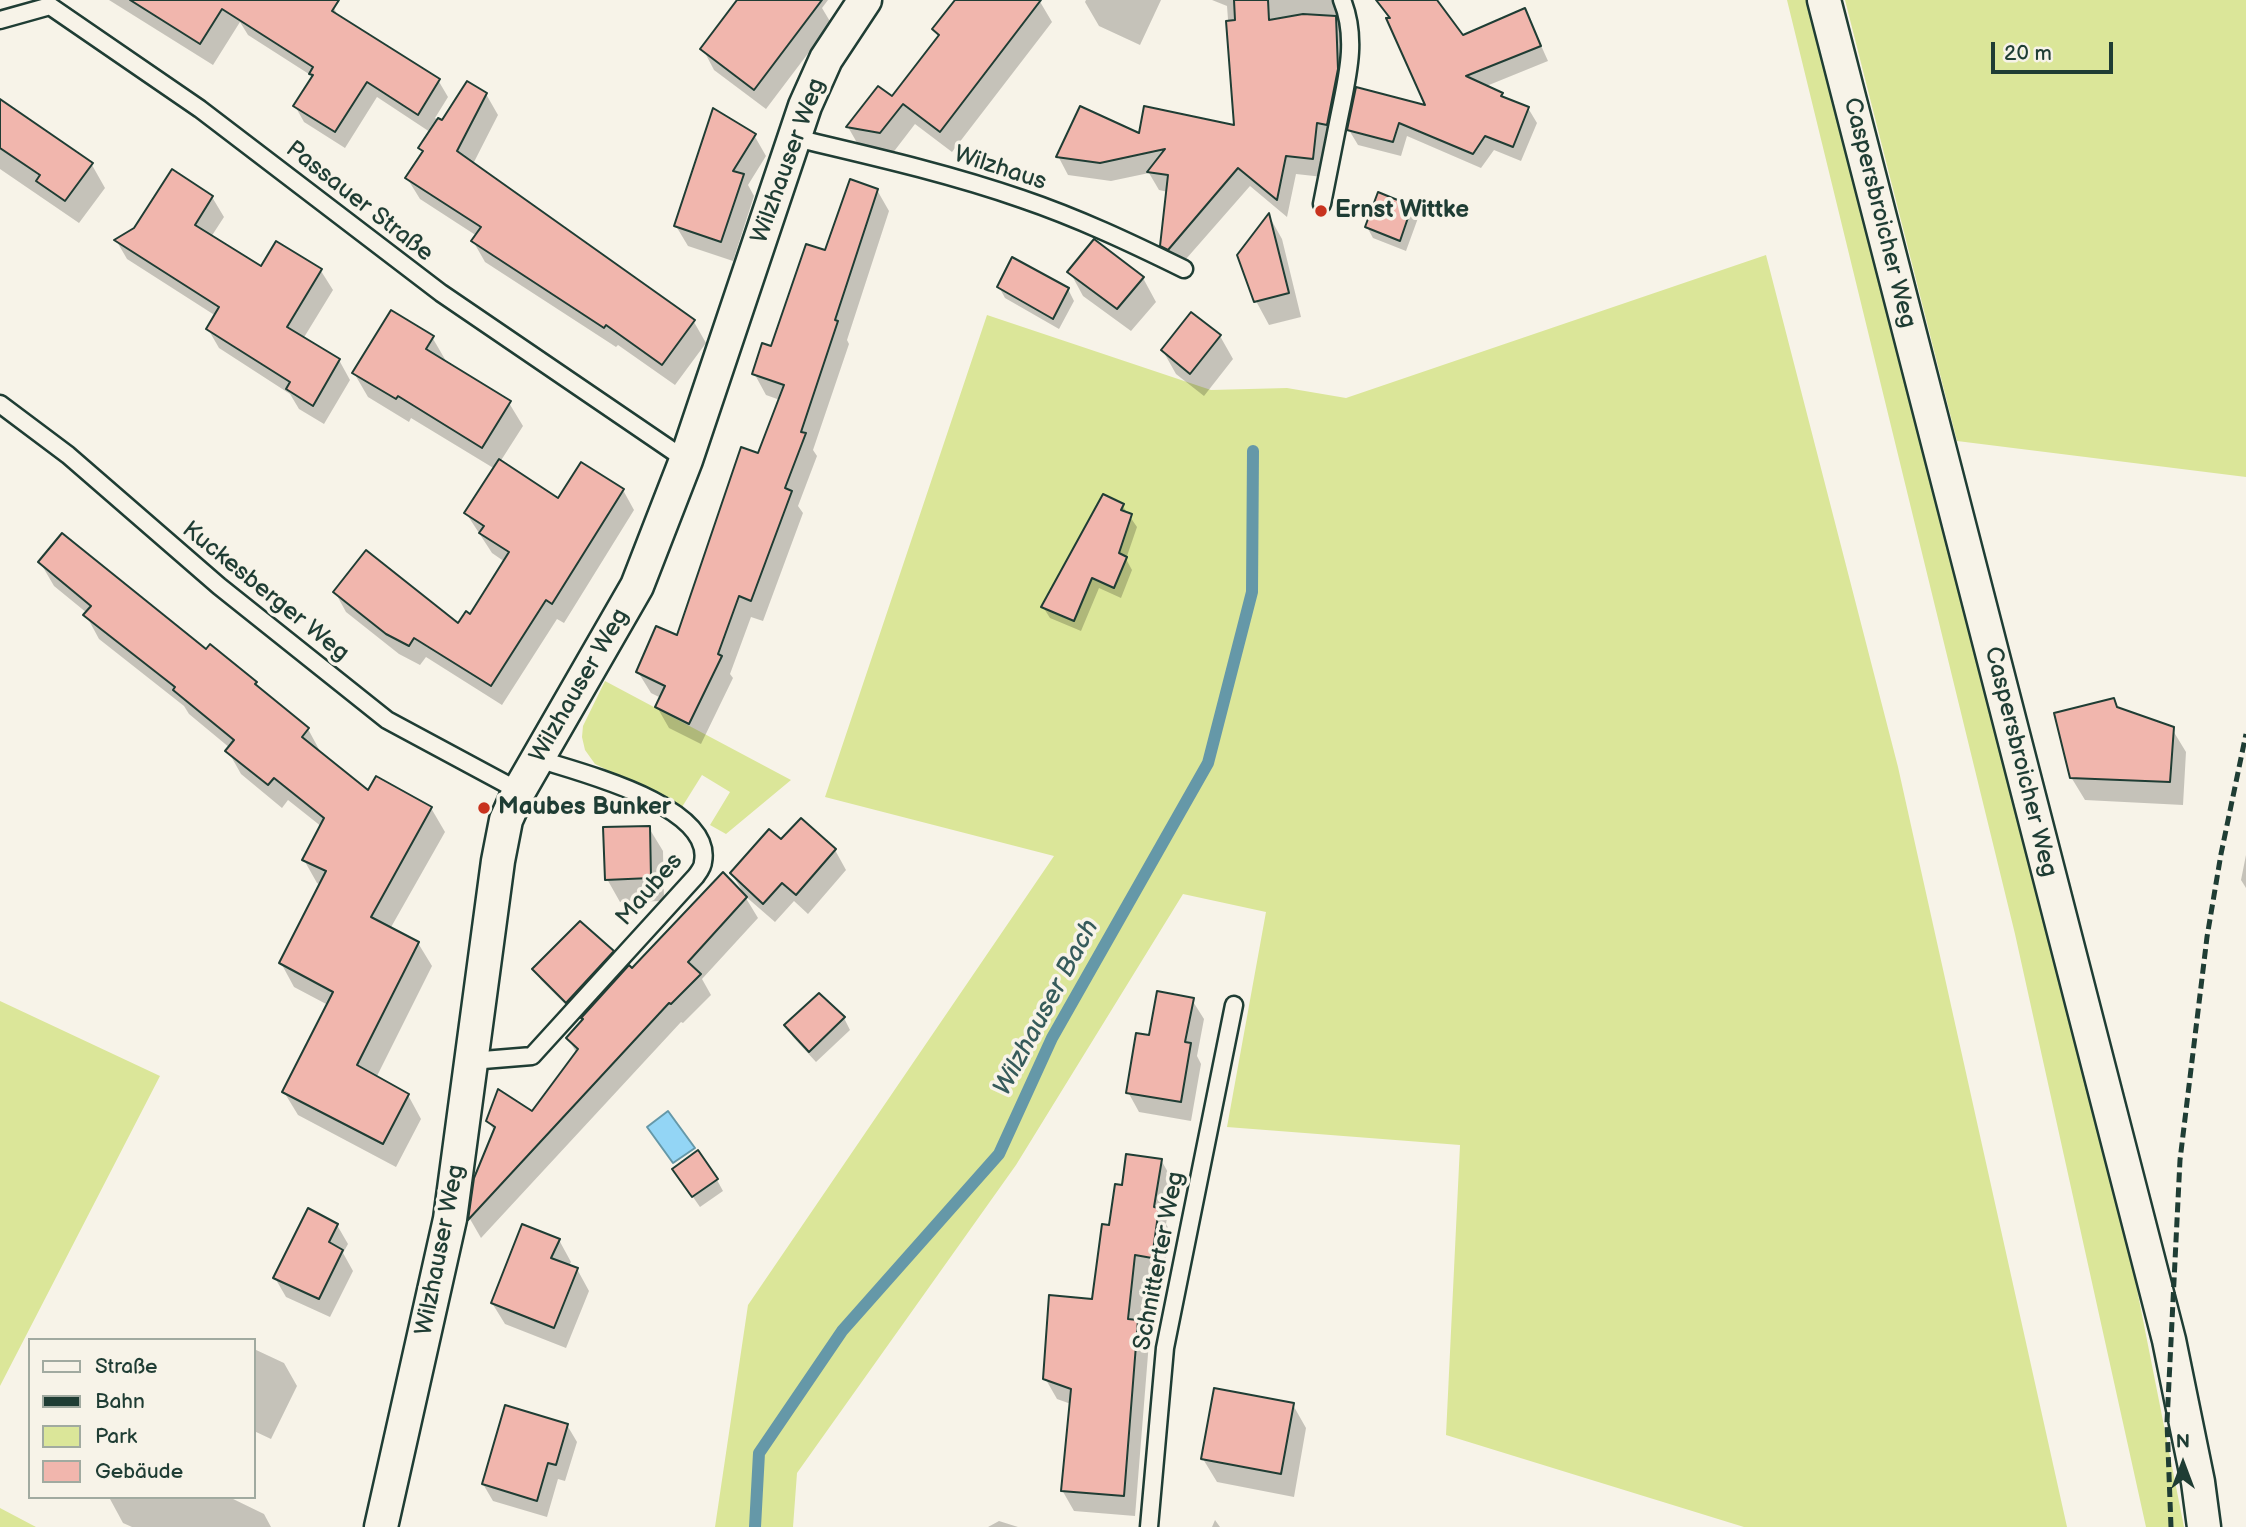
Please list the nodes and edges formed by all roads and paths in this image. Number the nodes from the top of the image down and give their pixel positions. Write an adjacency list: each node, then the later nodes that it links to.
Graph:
1 (865, 0): 5 (street, Wilzhauser Weg)
2 (1342, 0): 6 (lane)
3 (1824, 0): 16 (street, Caspersbroicher Weg)
4 (0, 20): 9 (lane, Passauer Straße)
5 (794, 138): 7 (lane, Wilzhaus); 9 (street, Wilzhauser Weg)
6 (1322, 204)
7 (1184, 269)
8 (0, 404): 11 (lane, Kuckesberger Weg)
9 (685, 460): 10 (street, Wilzhauser Weg)
10 (538, 759): 11 (street, Wilzhauser Weg); 13 (lane, Maubes)
11 (519, 790): 13 (street, Wilzhauser Weg)
12 (1234, 1006): 15 (lane, Schnitterter Weg)
13 (471, 1061): 14 (street, Wilzhauser Weg)
14 (381, 1527)
15 (1149, 1527)
16 (2204, 1527)

